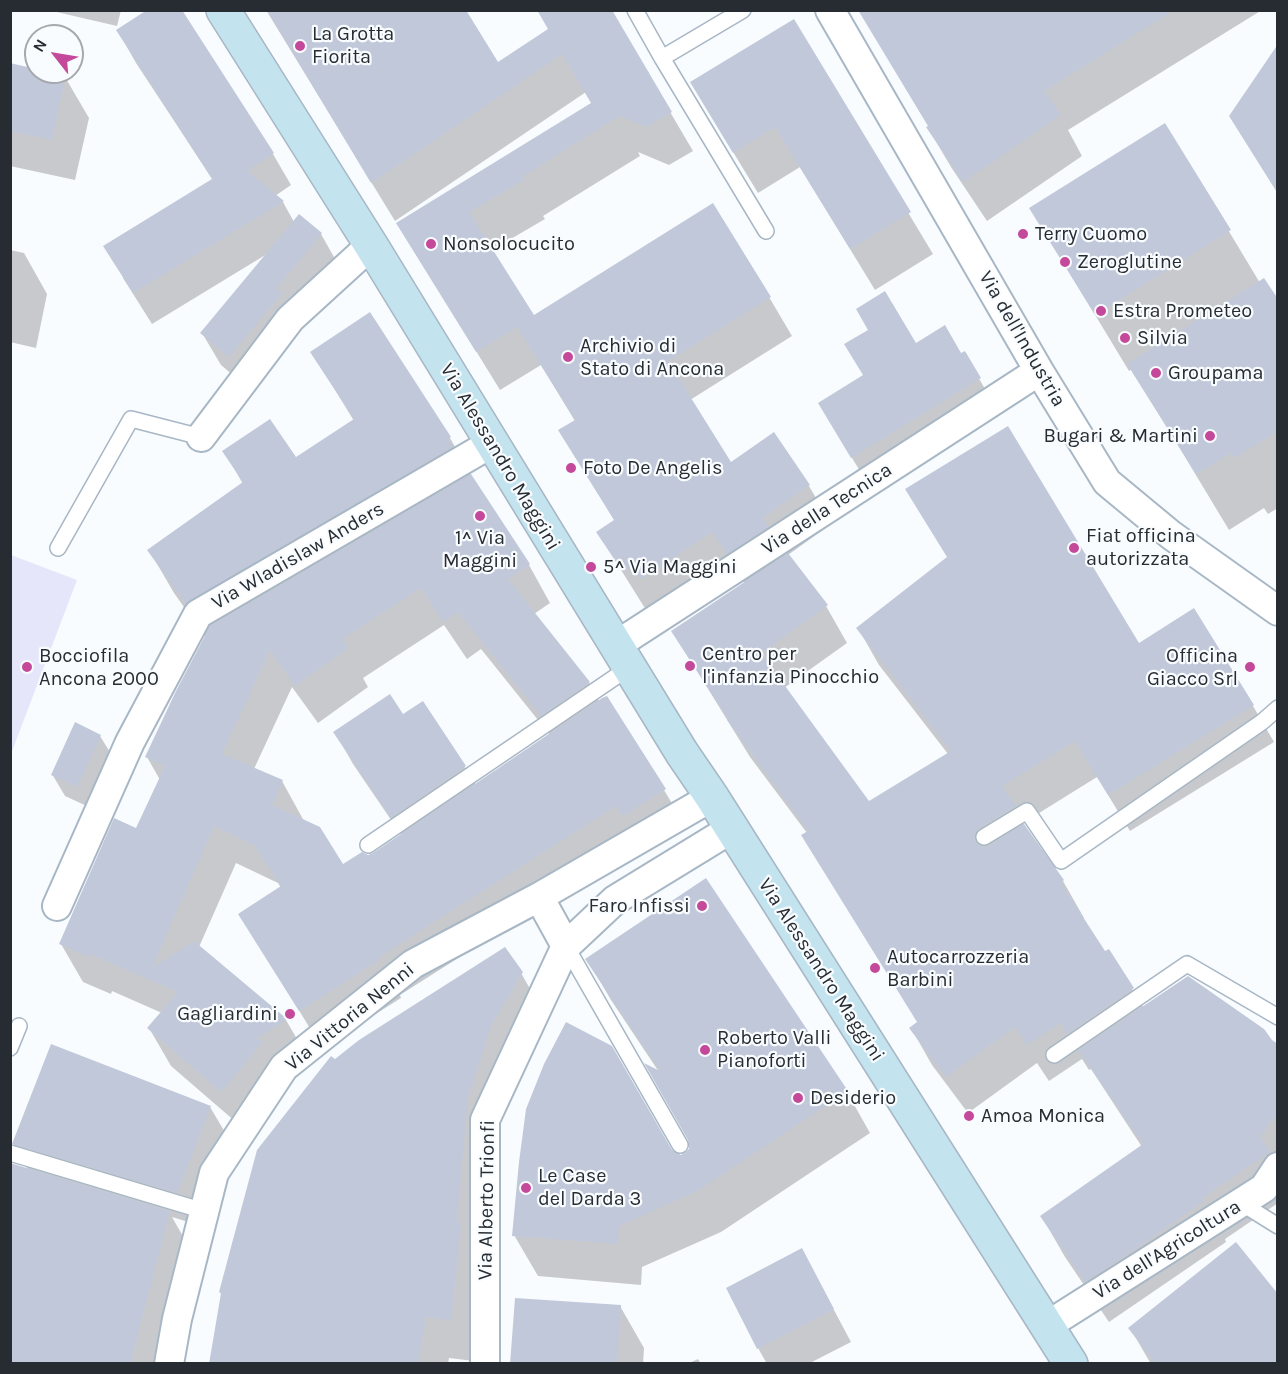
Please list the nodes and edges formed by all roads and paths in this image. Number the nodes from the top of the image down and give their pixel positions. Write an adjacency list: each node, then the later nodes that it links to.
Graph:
1 (223, 10): 7 (main road, Via Alessandro Maggini)
2 (635, 10): 5 (lane)
3 (743, 10): 5 (lane)
4 (830, 10): 8 (street, Via dell'Industria)
5 (662, 58): 6 (lane)
6 (766, 231)
7 (371, 245): 9 (street); 10 (main road, Via Alessandro Maggini)
8 (1039, 371): 12 (street, Via dell'Industria); 13 (street, Via della Tecnica)
9 (201, 437): 11 (lane)
10 (492, 443): 13 (main road, Via Alessandro Maggini); 20 (street, Via Wladislaw Anders)
11 (58, 548)
12 (1278, 611)
13 (622, 657): 15 (main road, Via Alessandro Maggini); 18 (lane)
14 (1278, 708): 17 (lane)
15 (712, 797): 16 (main road, Via Alessandro Maggini); 19 (street, Via Vittoria Nenni)
16 (731, 829): 21 (street); 32 (main road, Via Alessandro Maggini)
17 (984, 837)
18 (368, 844)
19 (539, 897): 21 (street); 30 (street, Via Vittoria Nenni)
20 (57, 906)
21 (566, 946): 26 (lane); 34 (street, Via Alberto Trionfi)
22 (1278, 1017): 25 (lane)
23 (19, 1026): 24 (lane)
24 (10, 1048)
25 (1054, 1055)
26 (680, 1145)
27 (10, 1153): 30 (lane)
28 (1278, 1167): 29 (street, Via dell'Agricoltura)
29 (1241, 1203): 31 (lane); 32 (street, Via dell'Agricoltura)
30 (204, 1211): 33 (street, Via Vittoria Nenni)
31 (1278, 1227)
32 (1048, 1325): 35 (main road, Via Alessandro Maggini)
33 (169, 1364)
34 (485, 1364)
35 (1071, 1364)

